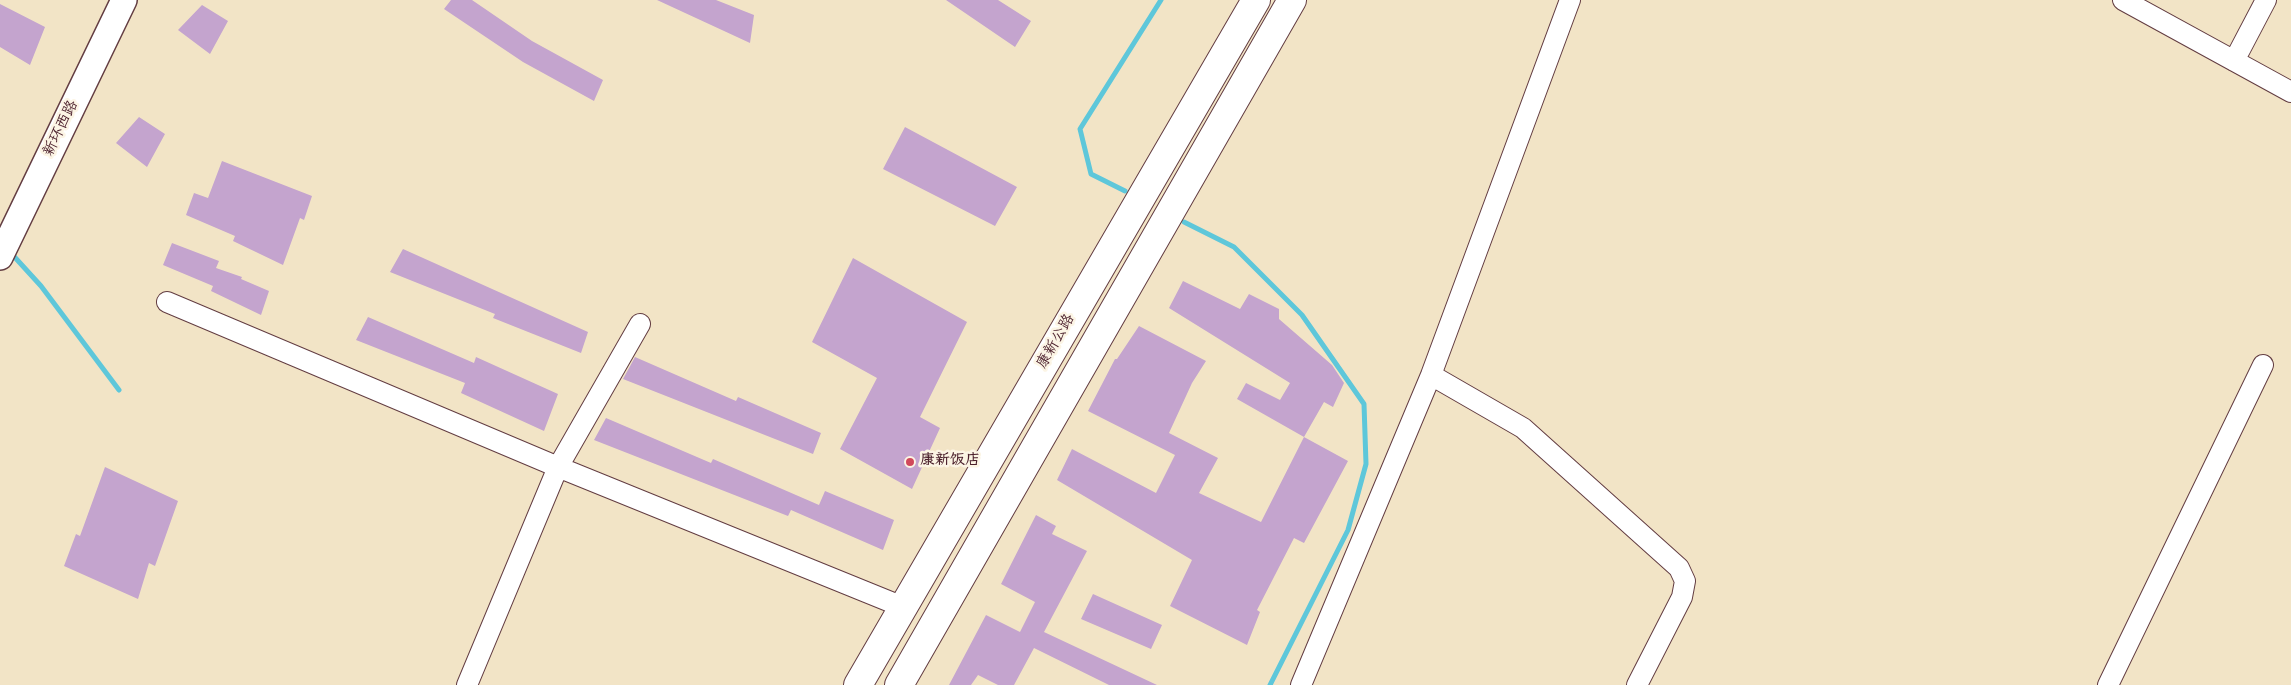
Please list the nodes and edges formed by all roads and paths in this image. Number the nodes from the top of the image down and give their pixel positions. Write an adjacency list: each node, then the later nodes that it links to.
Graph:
1 (124, 0): 9 (street, 新环西路)
2 (1256, 0): 15 (main road, 康新公路)
3 (1292, 0): 18 (main road)
4 (1570, 0): 13 (street)
5 (2123, 0): 7 (street)
6 (2266, 0): 7 (street)
7 (2234, 61): 8 (street)
8 (2291, 92)
9 (0, 257)
10 (167, 302): 14 (street)
11 (640, 324): 14 (street)
12 (2263, 365): 21 (street)
13 (1431, 375): 19 (street); 20 (street)
14 (558, 467): 15 (street); 16 (street)
15 (903, 608): 17 (main road, 康新公路)
16 (467, 685)
17 (858, 685)
18 (899, 685)
19 (1301, 685)
20 (1637, 685)
21 (2108, 685)

